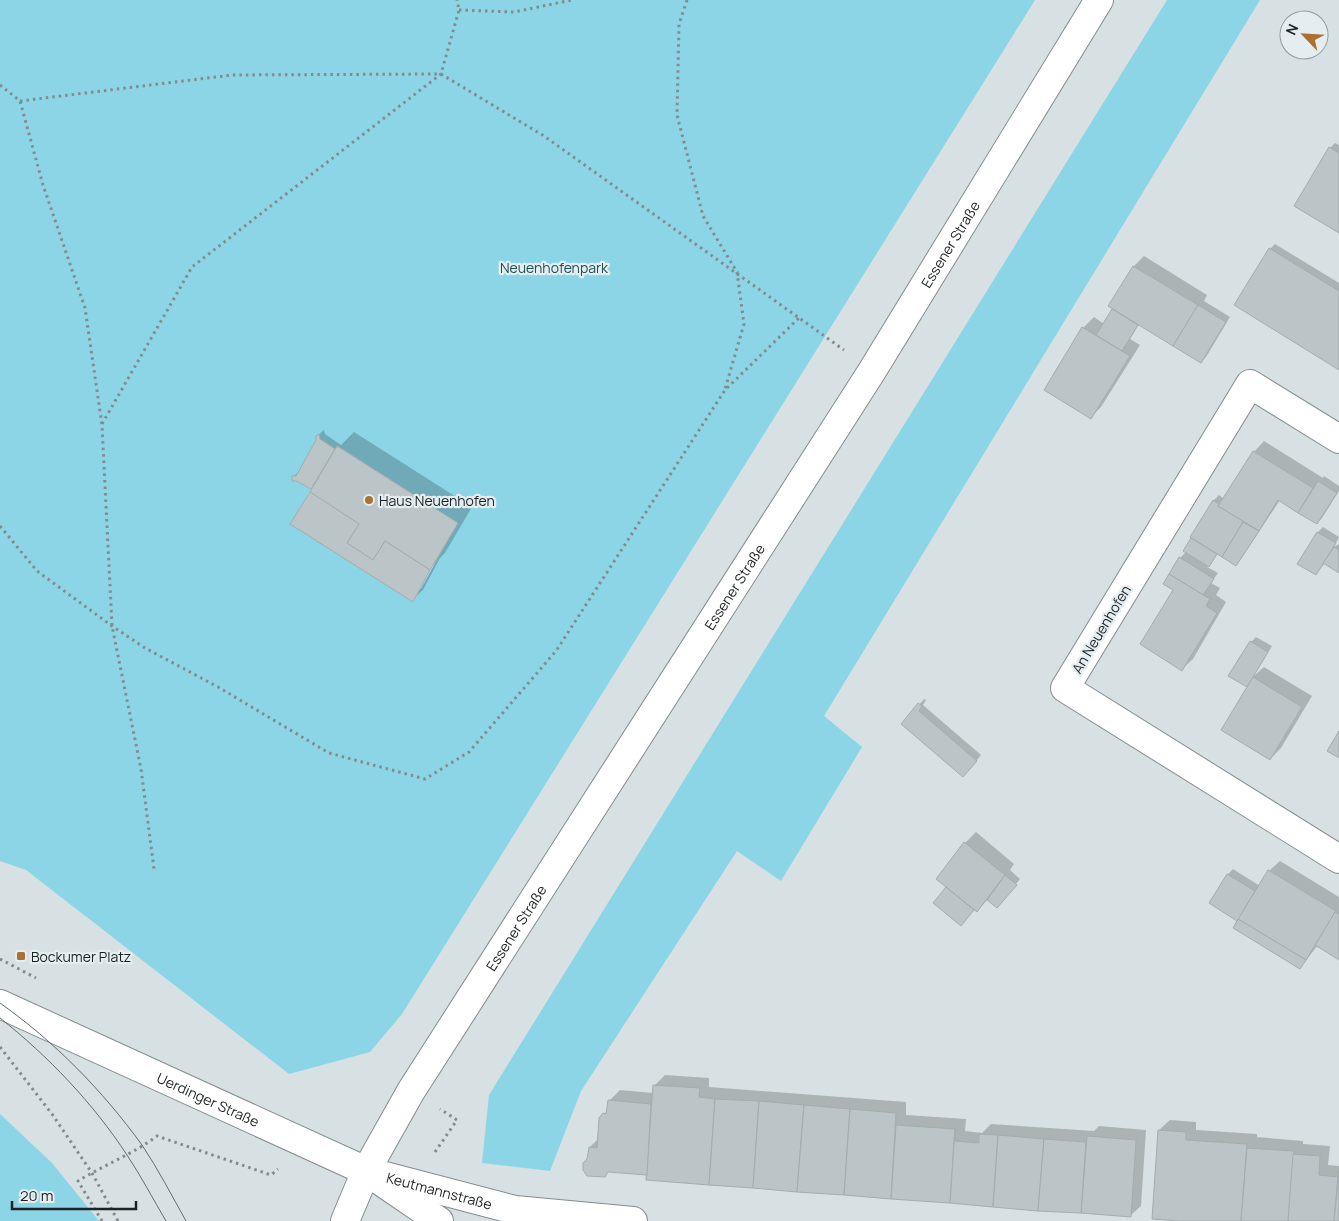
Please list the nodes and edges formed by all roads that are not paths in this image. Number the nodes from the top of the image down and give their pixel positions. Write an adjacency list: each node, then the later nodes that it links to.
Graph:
1 (1099, 0): 5 (main road, Essener Straße)
2 (1339, 439): 3 (main road, An Neuenhofen)
3 (1339, 859)
4 (0, 1004): 5 (main road, Uerdinger Straße)
5 (366, 1171): 6 (main road); 7 (main road); 8 (main road, Keutmannstraße)
6 (345, 1221)
7 (439, 1221)
8 (633, 1221)

